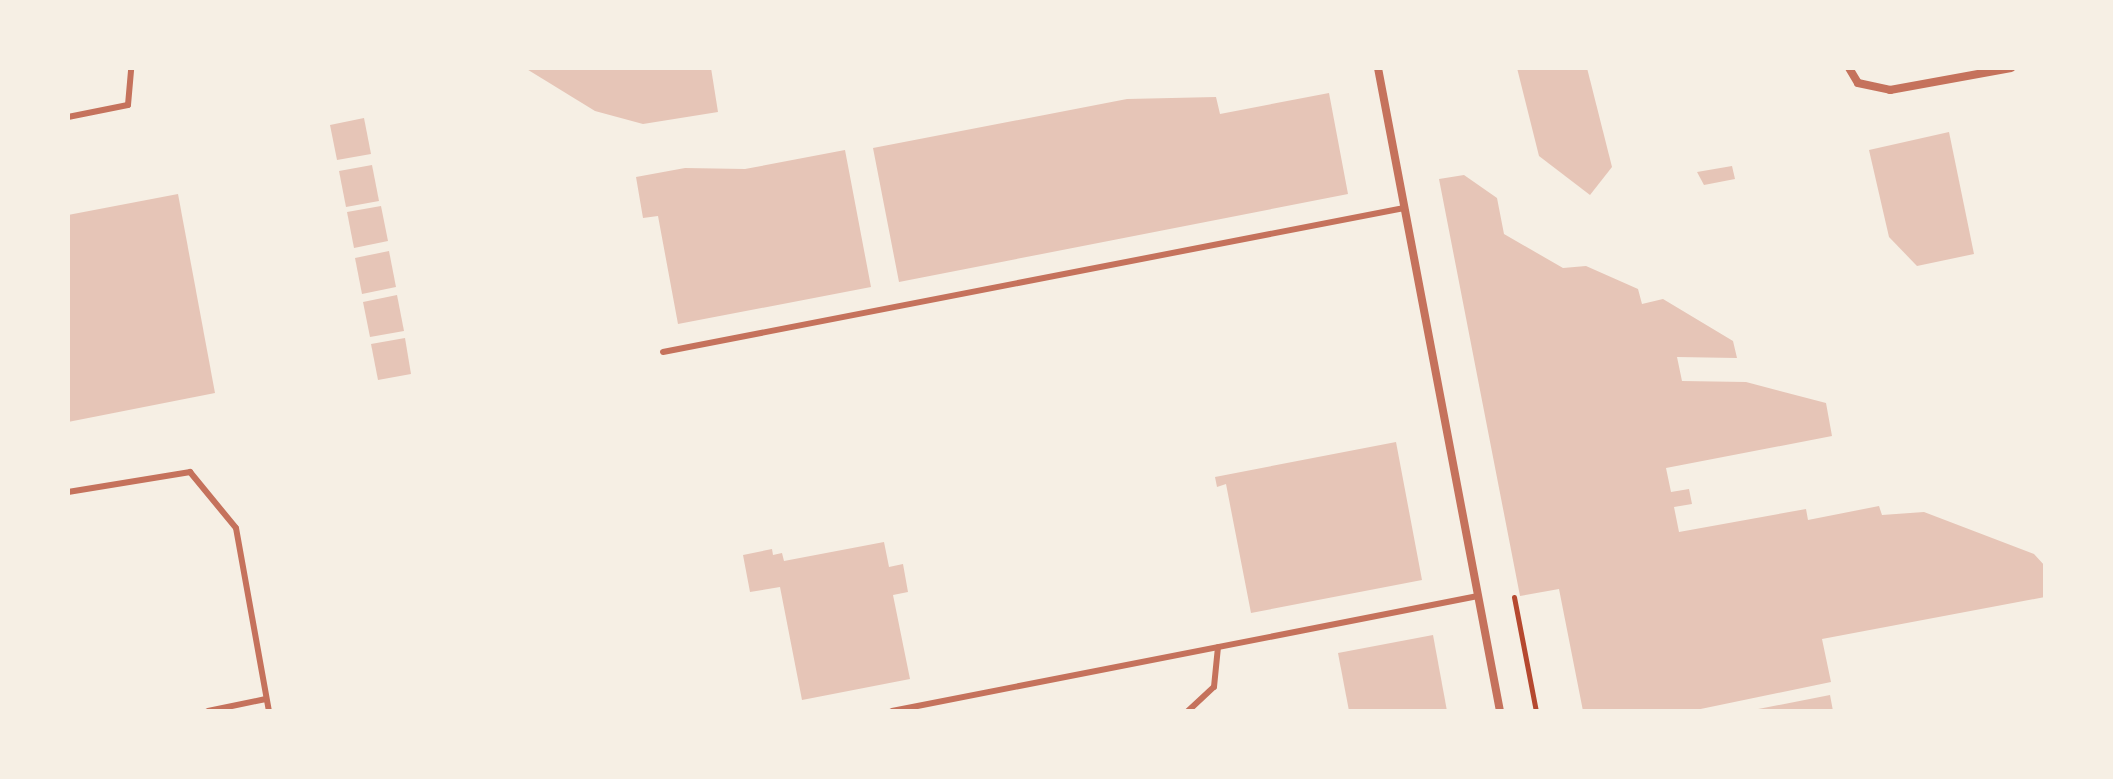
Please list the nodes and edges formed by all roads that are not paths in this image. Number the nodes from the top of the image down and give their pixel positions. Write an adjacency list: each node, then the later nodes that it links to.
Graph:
1 (131, 68): 5 (lane)
2 (1378, 68): 6 (street)
3 (1849, 68): 4 (street)
4 (2011, 68)
5 (68, 117)
6 (1404, 208): 7 (lane); 9 (street)
7 (663, 352)
8 (68, 492): 11 (lane)
9 (1478, 596): 10 (lane); 16 (street)
10 (1218, 647): 14 (lane); 15 (lane)
11 (266, 699): 12 (lane); 13 (lane)
12 (208, 711)
13 (269, 711)
14 (892, 711)
15 (1188, 711)
16 (1500, 711)

